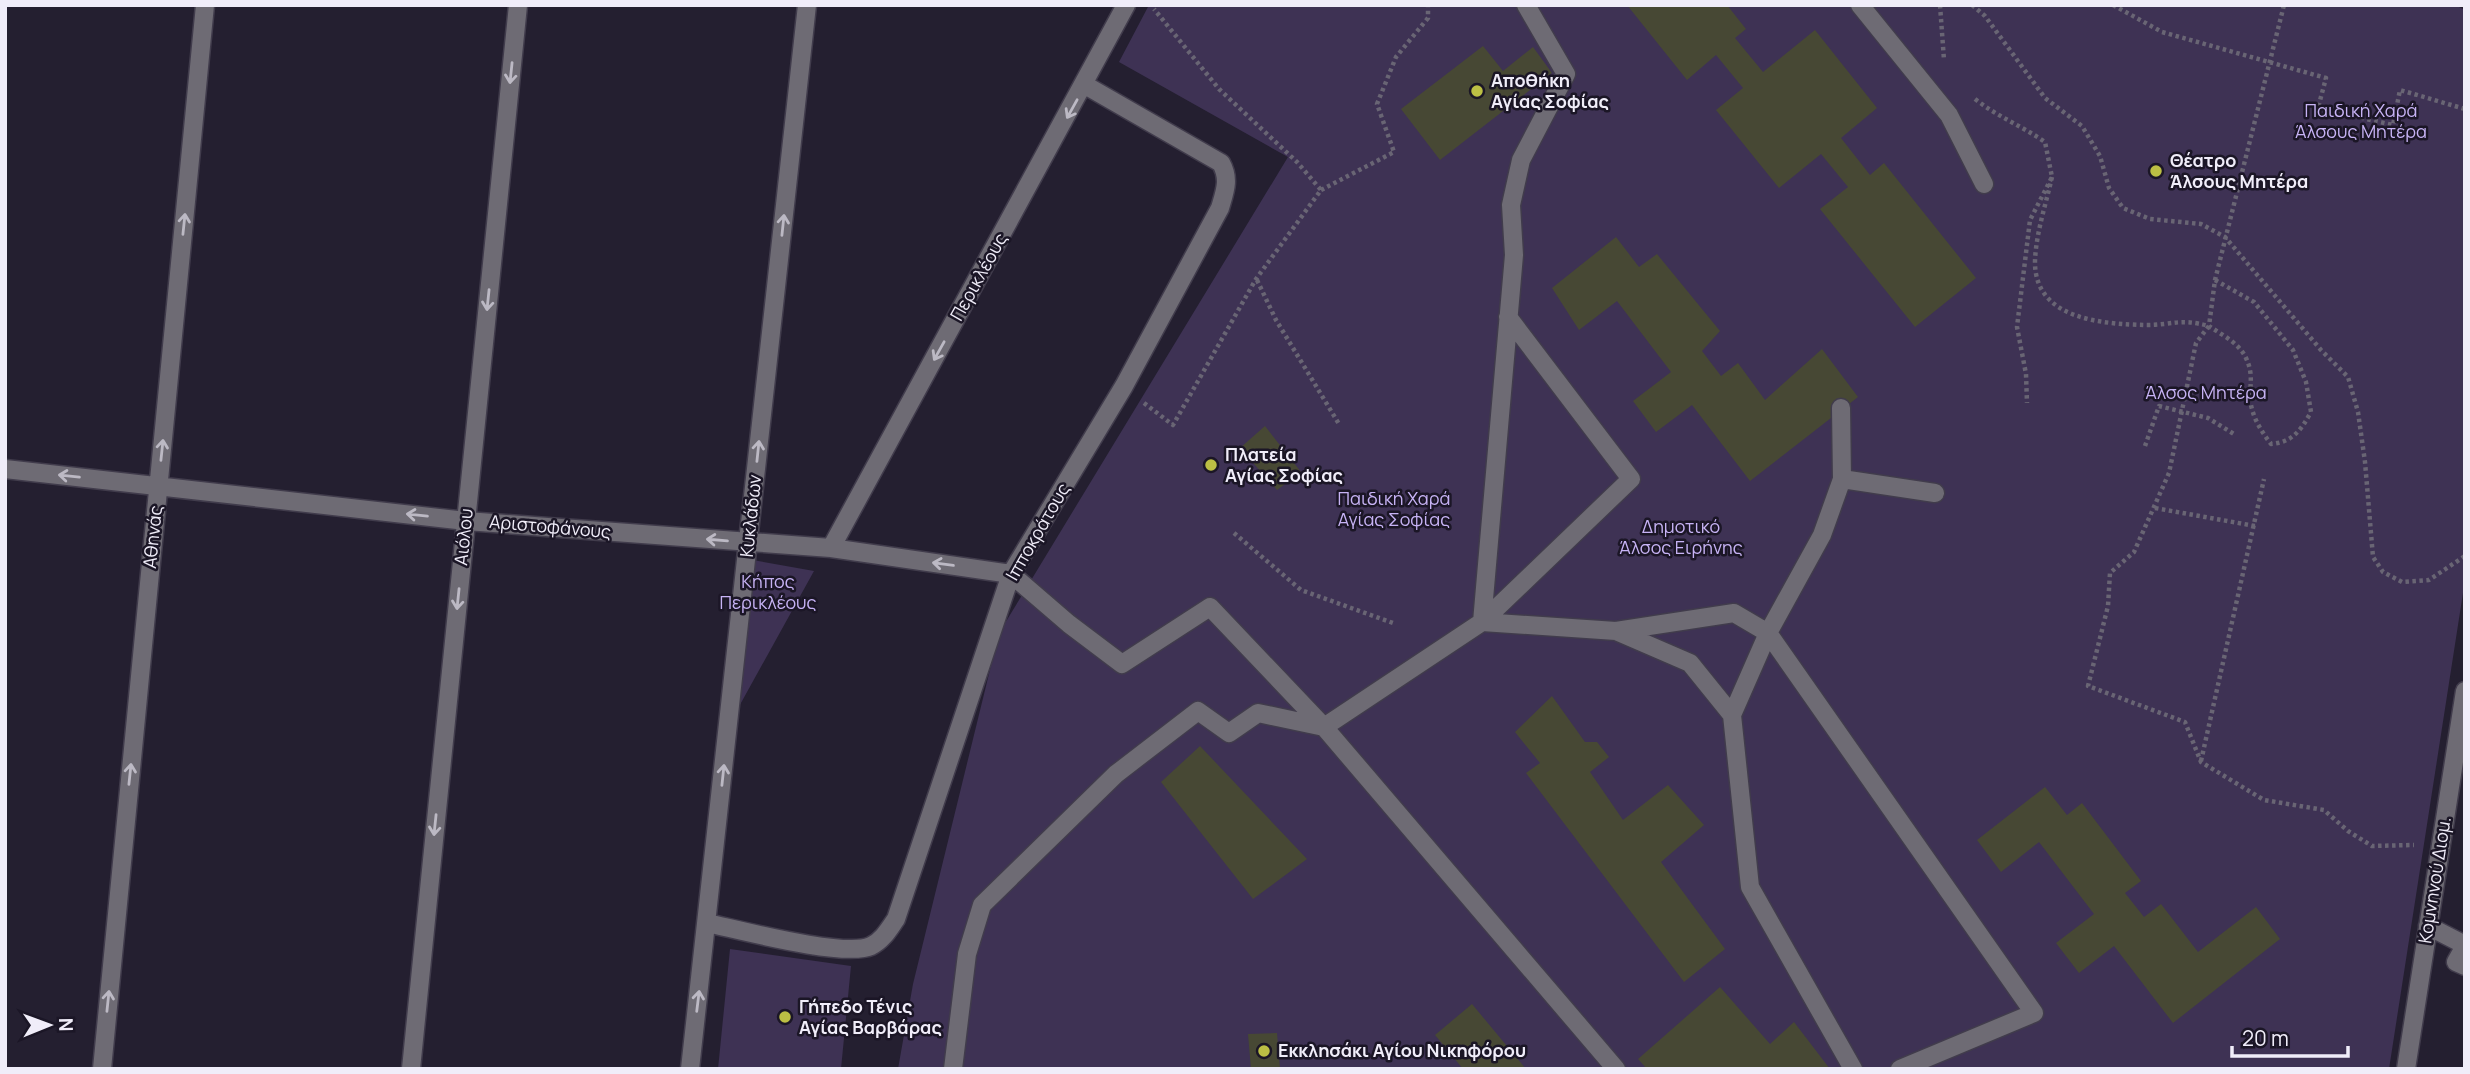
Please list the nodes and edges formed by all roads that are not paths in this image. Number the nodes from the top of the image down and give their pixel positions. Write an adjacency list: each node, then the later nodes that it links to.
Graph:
1 (205, 5): 13 (street, Αθηνάς, one-way to 1)
2 (518, 5): 15 (street, Αιόλου, one-way to 15)
3 (807, 5): 16 (street, Κυκλάδων, one-way to 3)
4 (1126, 5): 7 (street, Περικλέους)
5 (1526, 5): 9 (street)
6 (1860, 5): 8 (street)
7 (1085, 85): 17 (street, Περικλέους, one-way to 17); 18 (street, Ιπποκράτους)
8 (1984, 184)
9 (1508, 317): 19 (street); 19 (street)
10 (1841, 408): 12 (street)
11 (5, 469): 13 (street, Αριστοφάνους, one-way to 11)
12 (1842, 479): 14 (street); 21 (street)
13 (158, 486): 15 (street, Αριστοφάνους, one-way to 13); 30 (street, Αθηνάς, one-way to 13)
14 (1935, 493)
15 (466, 520): 16 (street, Αριστοφάνους, one-way to 15); 31 (street, Αιόλου, one-way to 31)
16 (748, 543): 17 (street, Αριστοφάνους); 26 (street, Κυκλάδων, one-way to 16)
17 (831, 548): 18 (street, Αριστοφάνους, one-way to 17)
18 (1011, 574): 24 (street); 26 (street, Ιπποκράτους)
19 (1482, 622): 20 (street); 24 (street)
20 (1616, 631): 21 (street); 23 (street)
21 (1769, 633): 23 (street); 36 (street)
22 (2465, 691): 25 (street, Κομνηνού Διομ.)
23 (1732, 715): 35 (street)
24 (1324, 727): 33 (street); 34 (street)
25 (2459, 761): 27 (street, Κομνηνού Διομ.)
26 (707, 923): 32 (street, Κυκλάδων, one-way to 26)
27 (2428, 926): 28 (street); 37 (street, Κομνηνού Διομ.)
28 (2465, 946): 29 (street)
29 (2465, 966)
30 (102, 1069)
31 (411, 1069)
32 (690, 1069)
33 (953, 1069)
34 (1616, 1069)
35 (1853, 1069)
36 (1900, 1069)
37 (2406, 1069)

